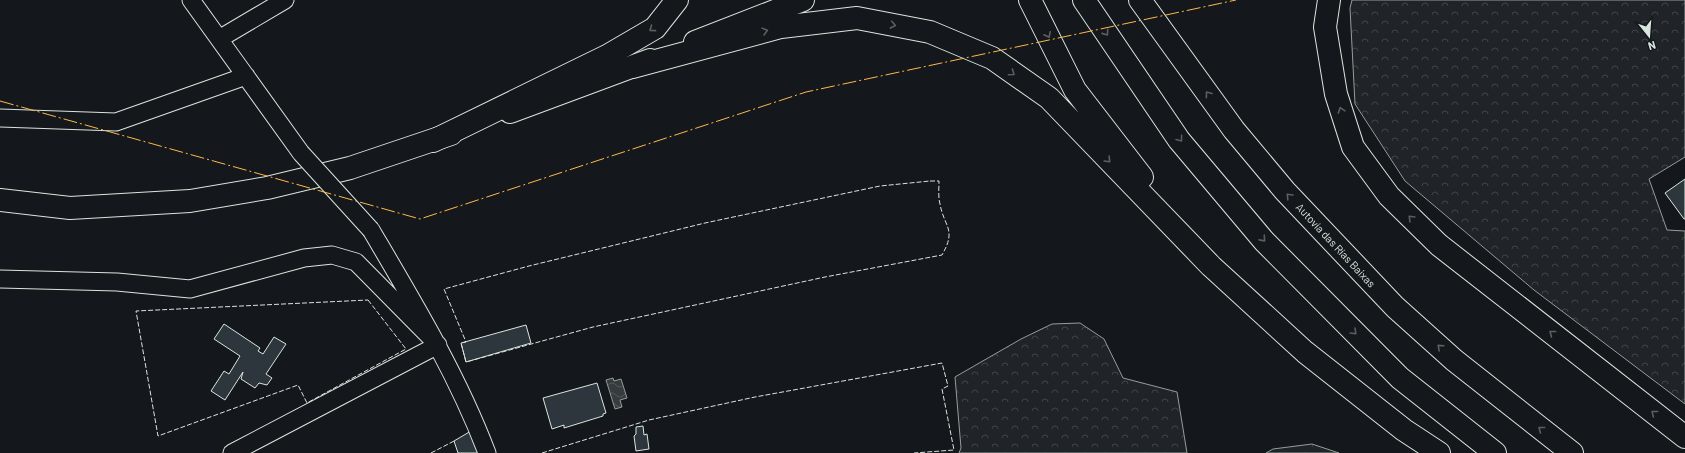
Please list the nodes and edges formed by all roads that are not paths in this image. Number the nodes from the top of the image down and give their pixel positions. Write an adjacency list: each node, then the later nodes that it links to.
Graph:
1 (191, 0): 9 (street)
2 (285, 0): 9 (street)
3 (677, 0): 13 (main road, one-way to 13)
4 (803, 0): 10 (main road)
5 (1030, 0): 15 (main road, one-way to 15)
6 (1084, 0): 22 (main road, one-way to 22)
7 (1140, 0): 23 (main road, Autovía das Rías Baixas, one-way to 7)
8 (1329, 0): 18 (main road, one-way to 8)
9 (219, 39): 11 (street)
10 (633, 67): 13 (main road); 15 (main road, one-way to 15)
11 (246, 76): 12 (street); 17 (street, bridge)
12 (0, 118)
13 (433, 141): 14 (main road)
14 (0, 200)
15 (1211, 266): 21 (main road)
16 (0, 279): 17 (street)
17 (438, 345): 19 (street); 20 (street)
18 (1685, 437)
19 (232, 453)
20 (487, 453)
21 (1439, 453)
22 (1494, 453)
23 (1572, 453)

